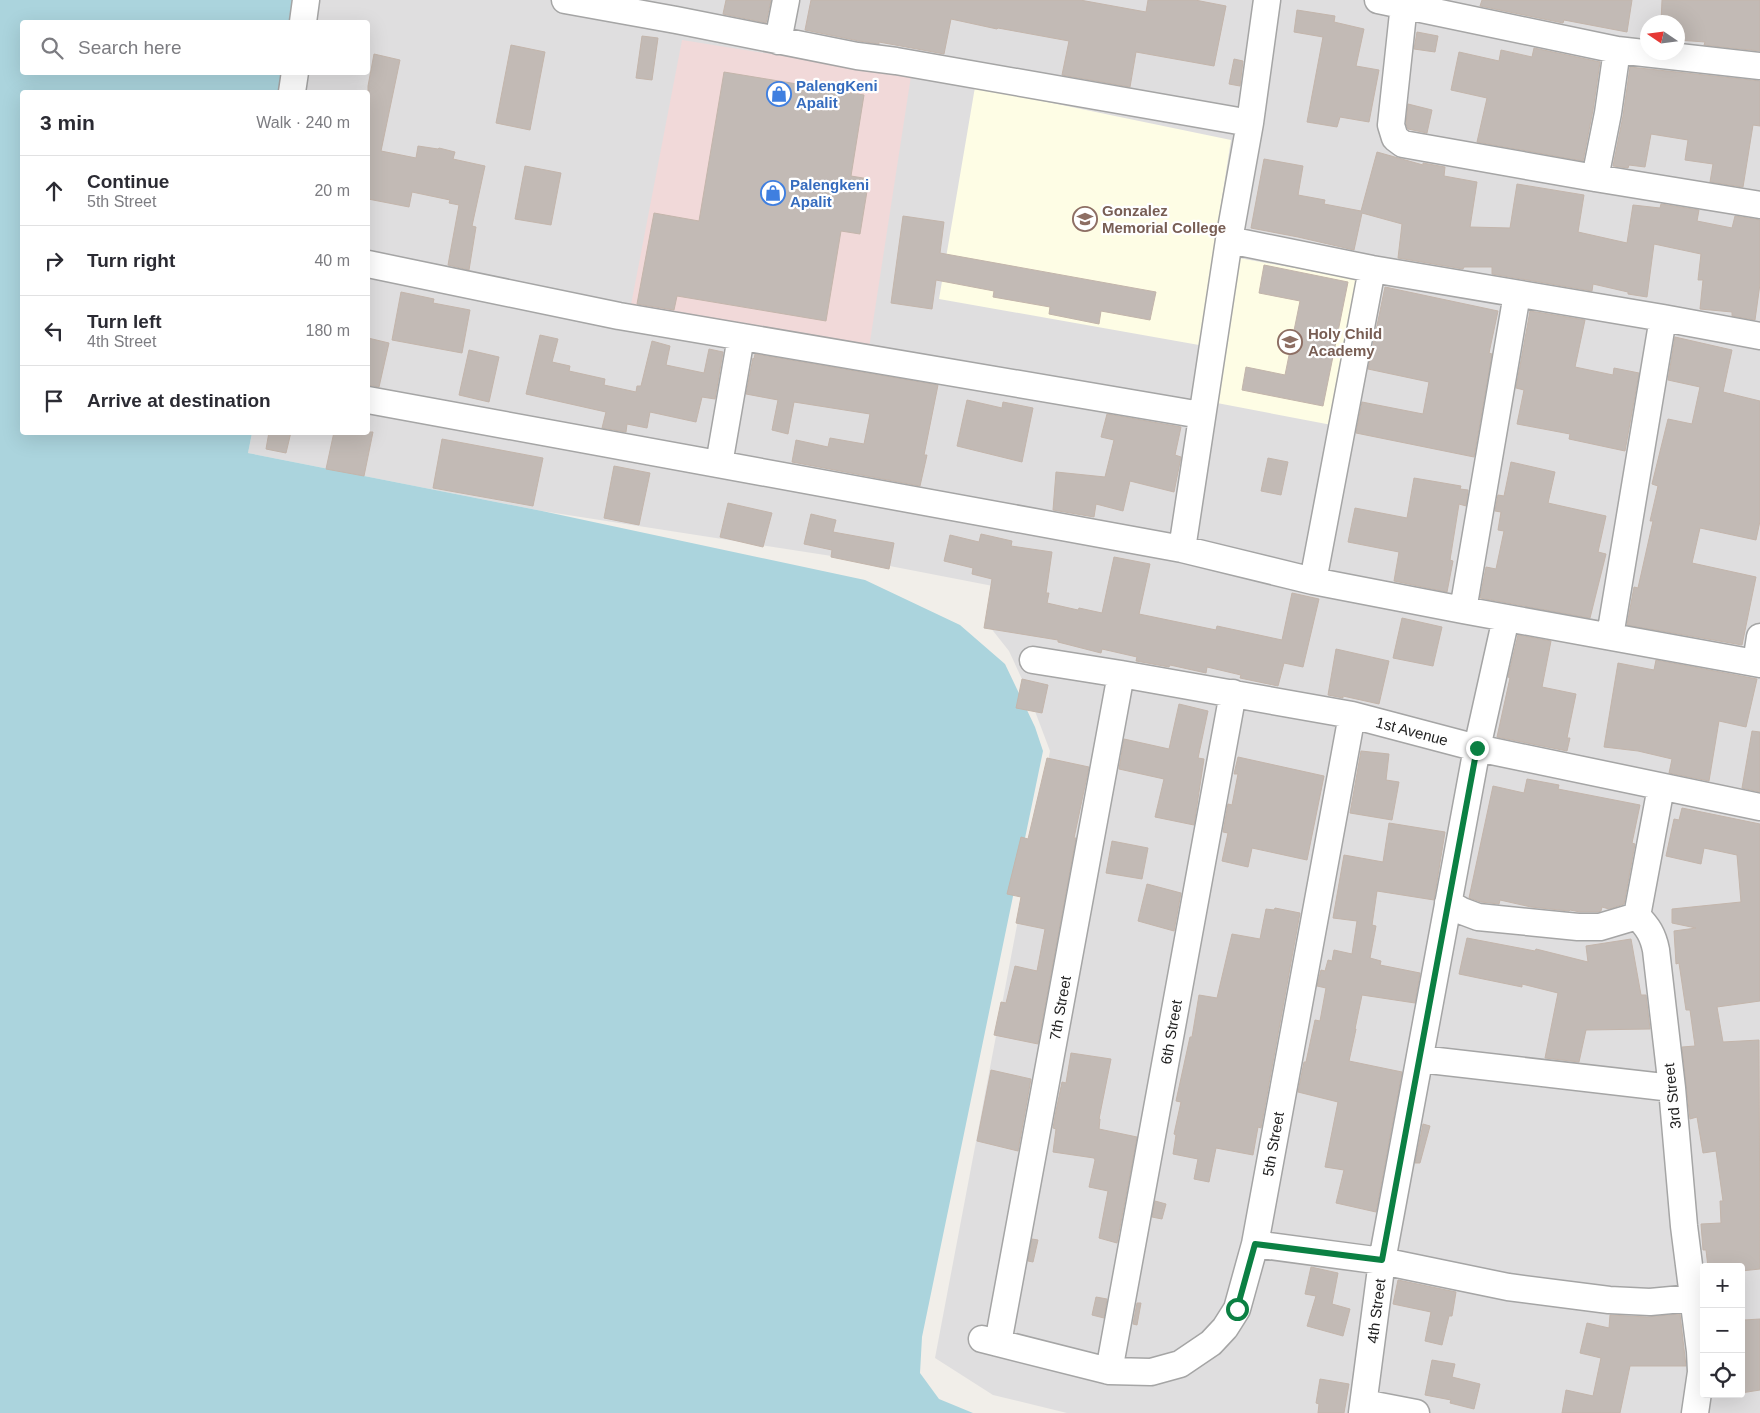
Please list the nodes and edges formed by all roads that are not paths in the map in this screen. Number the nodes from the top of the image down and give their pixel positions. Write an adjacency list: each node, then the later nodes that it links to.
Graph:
1 (306, 0): 7 (street)
2 (565, 0): 8 (street)
3 (786, 0): 8 (street)
4 (1267, 0): 13 (street)
5 (1378, 0): 6 (street)
6 (1404, 4): 9 (street); 14 (street)
7 (302, 20)
8 (778, 41): 13 (street)
9 (1617, 50): 10 (street); 14 (street)
10 (1760, 66)
11 (295, 75): 12 (street)
12 (292, 90)
13 (1250, 123): 16 (street)
14 (1595, 178): 15 (street)
15 (1760, 204)
16 (1229, 240): 18 (street); 24 (street)
17 (370, 264): 22 (street)
18 (1372, 269): 19 (street); 27 (street)
19 (1517, 294): 20 (street); 28 (street)
20 (1663, 318): 21 (street); 30 (street)
21 (1760, 336)
22 (741, 337): 24 (street); 25 (street)
23 (370, 400): 25 (street)
24 (1202, 415): 26 (street)
25 (719, 464): 26 (street)
26 (1182, 548): 27 (street)
27 (1313, 581): 28 (street)
28 (1463, 610): 29 (street)
29 (1506, 618): 30 (street); 37 (street, 4th Street)
30 (1610, 636): 33 (street)
31 (1760, 638): 33 (street)
32 (1033, 660): 34 (street, 1st Avenue)
33 (1758, 663)
34 (1121, 674): 35 (street, 1st Avenue); 47 (street, 7th Street)
35 (1233, 693): 36 (street, 1st Avenue); 48 (street, 6th Street)
36 (1352, 715): 37 (street, 1st Avenue); 44 (street, 5th Street)
37 (1477, 748): 38 (street, 1st Avenue); 40 (street, 4th Street)
38 (1660, 787): 39 (street, 1st Avenue); 41 (street)
39 (1760, 807)
40 (1448, 903): 41 (street); 42 (street, 4th Street)
41 (1637, 916): 43 (street, 3rd Street)
42 (1420, 1058): 43 (street); 45 (street, 4th Street)
43 (1672, 1088): 46 (street, 3rd Street)
44 (1255, 1244): 45 (street); 48 (street, 5th Street)
45 (1382, 1260): 46 (street); 49 (street, 4th Street)
46 (1693, 1298): 51 (street, 3rd Street)
47 (990, 1341): 48 (street, 5th Street)
48 (1108, 1371)
49 (1363, 1408): 50 (street)
50 (1416, 1413)
51 (1695, 1413)

